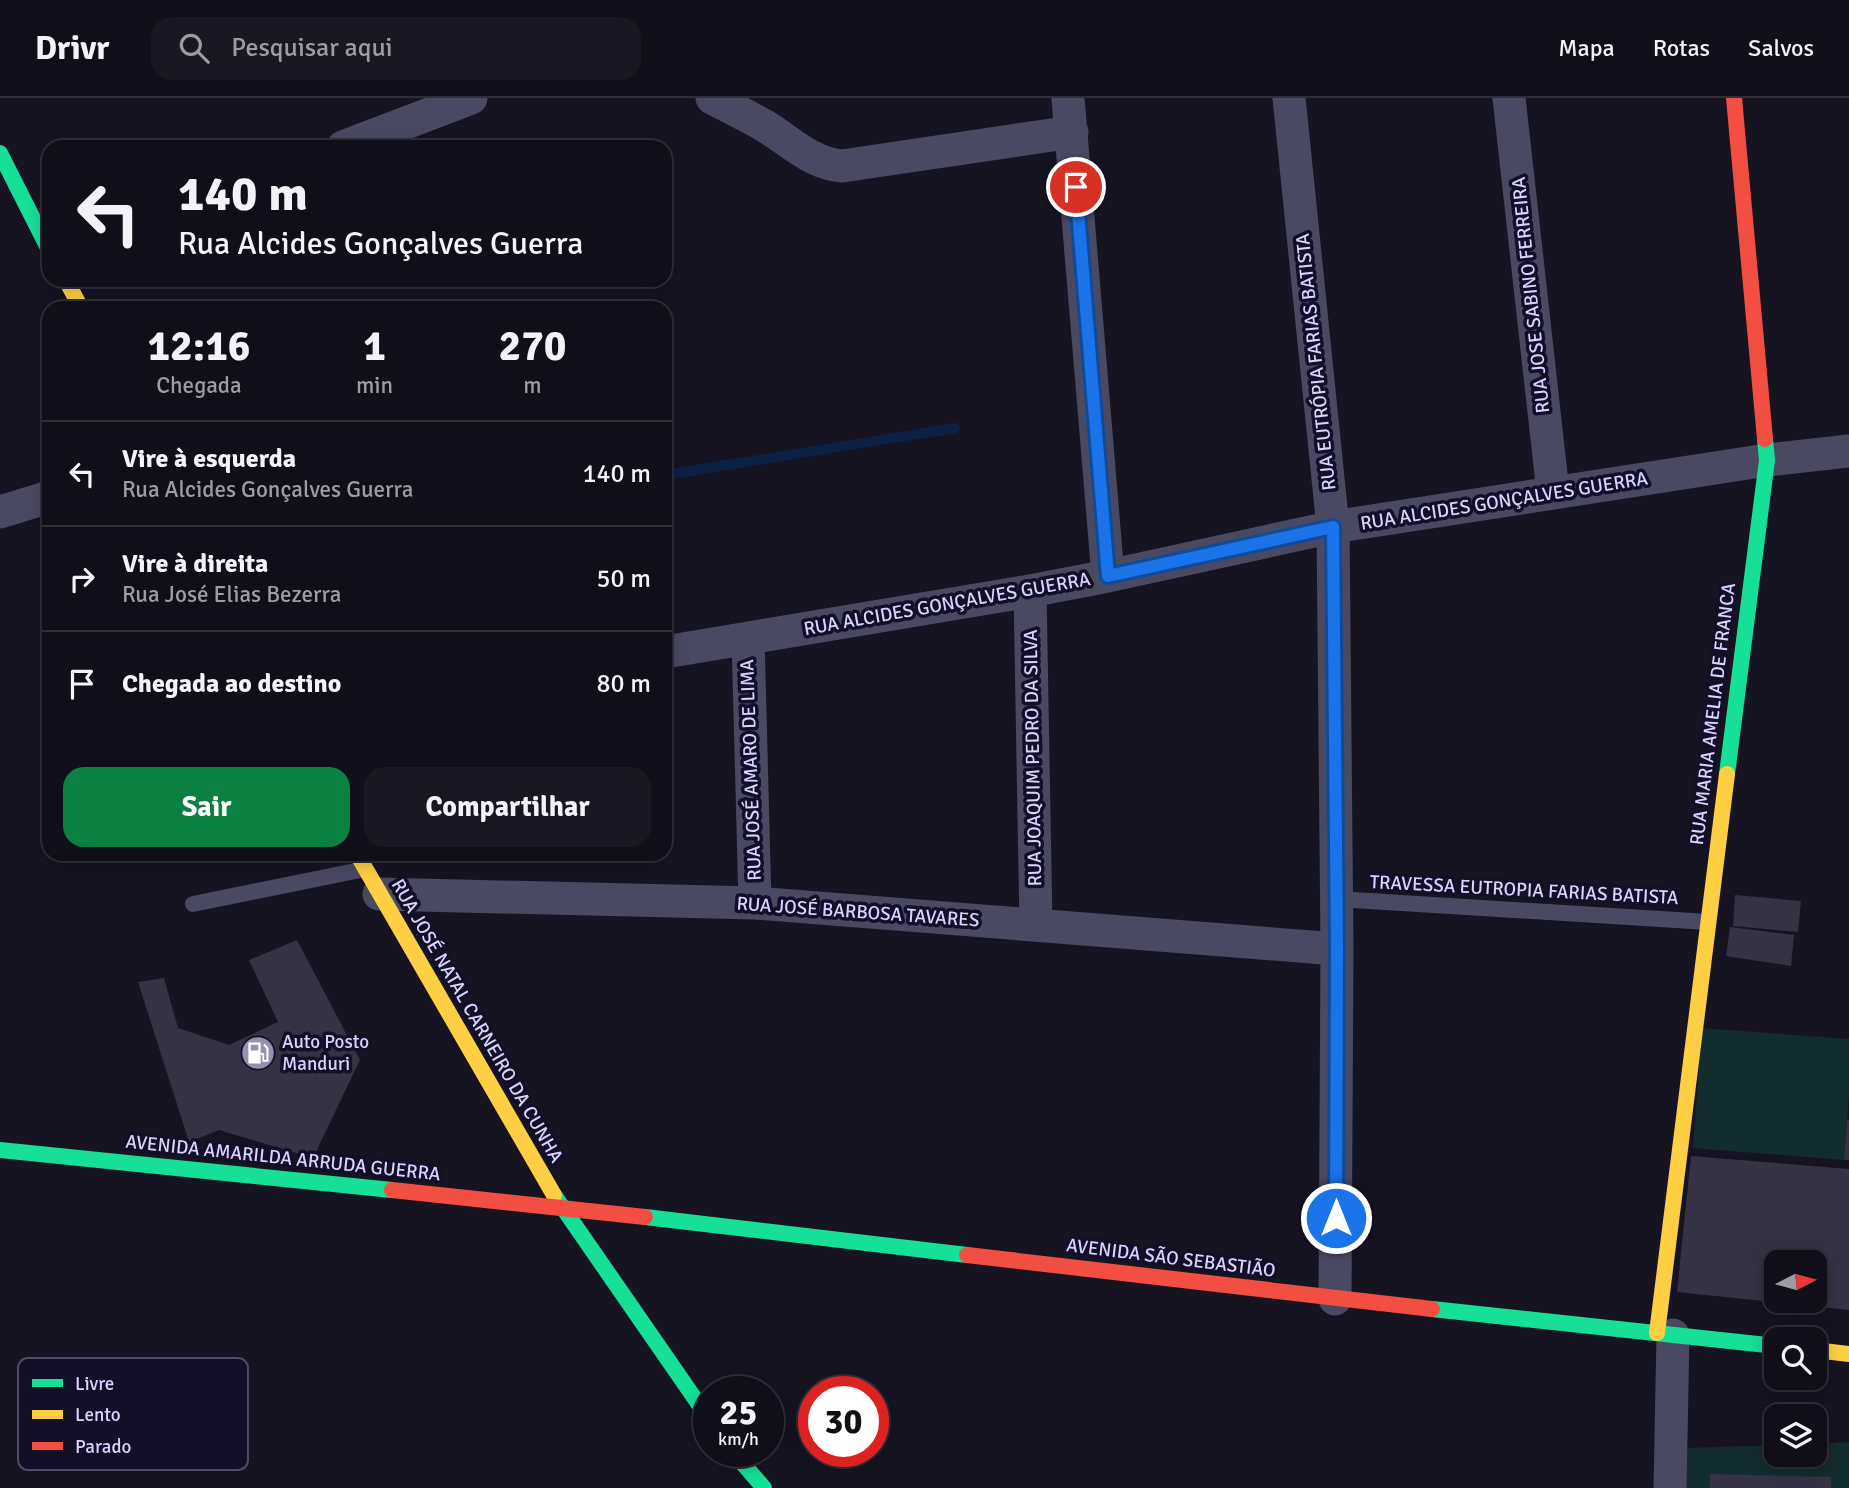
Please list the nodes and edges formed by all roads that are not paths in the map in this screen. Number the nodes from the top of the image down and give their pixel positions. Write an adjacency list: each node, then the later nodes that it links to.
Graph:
1 (471, 98): 8 (street)
2 (712, 98): 7 (street)
3 (1068, 98): 7 (street)
4 (1289, 98): 16 (street, RUA EUTRÓPIA FARIAS BATISTA)
5 (1509, 98): 13 (street, RUA JOSE SABINO FERREIRA)
6 (1734, 98): 12 (main road, RUA MARIA AMELIA DE FRANCA)
7 (1072, 132): 17 (street)
8 (362, 140)
9 (0, 152): 10 (main road)
10 (42, 236)
11 (1849, 451): 12 (street, RUA ALCIDES GONÇALVES GUERRA)
12 (1767, 460): 13 (street, RUA ALCIDES GONÇALVES GUERRA); 26 (main road, RUA MARIA AMELIA DE FRANCA)
13 (1553, 492): 16 (street, RUA ALCIDES GONÇALVES GUERRA)
14 (42, 499): 15 (street)
15 (0, 512)
16 (1333, 527): 17 (street, RUA ALCIDES GONÇALVES GUERRA); 23 (street, RUA EUTRÓPIA FARIAS BATISTA)
17 (1108, 576): 18 (street, RUA ALCIDES GONÇALVES GUERRA)
18 (1030, 591): 19 (street, RUA ALCIDES GONÇALVES GUERRA); 27 (street, RUA JOAQUIM PEDRO DA SILVA)
19 (748, 638): 20 (street, RUA ALCIDES GONÇALVES GUERRA); 24 (street, RUA JOSÉ AMARO DE LIMA)
20 (672, 651)
21 (361, 861): 22 (main road, RUA JOSÉ NATAL CARNEIRO DA CUNHA)
22 (372, 882): 24 (street, RUA JOSÉ BARBOSA TAVARES); 25 (lane); 30 (main road, RUA JOSÉ NATAL CARNEIRO DA CUNHA)
23 (1337, 899): 26 (lane, TRAVESSA EUTROPIA FARIAS BATISTA); 28 (street, RUA EUTRÓPIA FARIAS BATISTA)
24 (755, 903): 27 (street, RUA JOSÉ BARBOSA TAVARES)
25 (193, 904)
26 (1708, 922): 32 (main road, RUA MARIA AMELIA DE FRANCA)
27 (1035, 925): 28 (street, RUA JOSÉ BARBOSA TAVARES)
28 (1337, 949): 31 (street, RUA EUTRÓPIA FARIAS BATISTA)
29 (0, 1150): 30 (main road, AVENIDA AMARILDA ARRUDA GUERRA)
30 (561, 1207): 31 (main road, AVENIDA SÃO SEBASTIÃO); 36 (main road, RUA JOSÉ NATAL CARNEIRO DA CUNHA)
31 (1335, 1299): 32 (main road, AVENIDA SÃO SEBASTIÃO)
32 (1665, 1334): 33 (main road, AVENIDA SÃO SEBASTIÃO); 39 (street)
33 (1764, 1345)
34 (1827, 1351): 35 (main road)
35 (1849, 1354)
36 (693, 1397)
37 (745, 1467): 38 (main road)
38 (760, 1486)
39 (1670, 1488)

